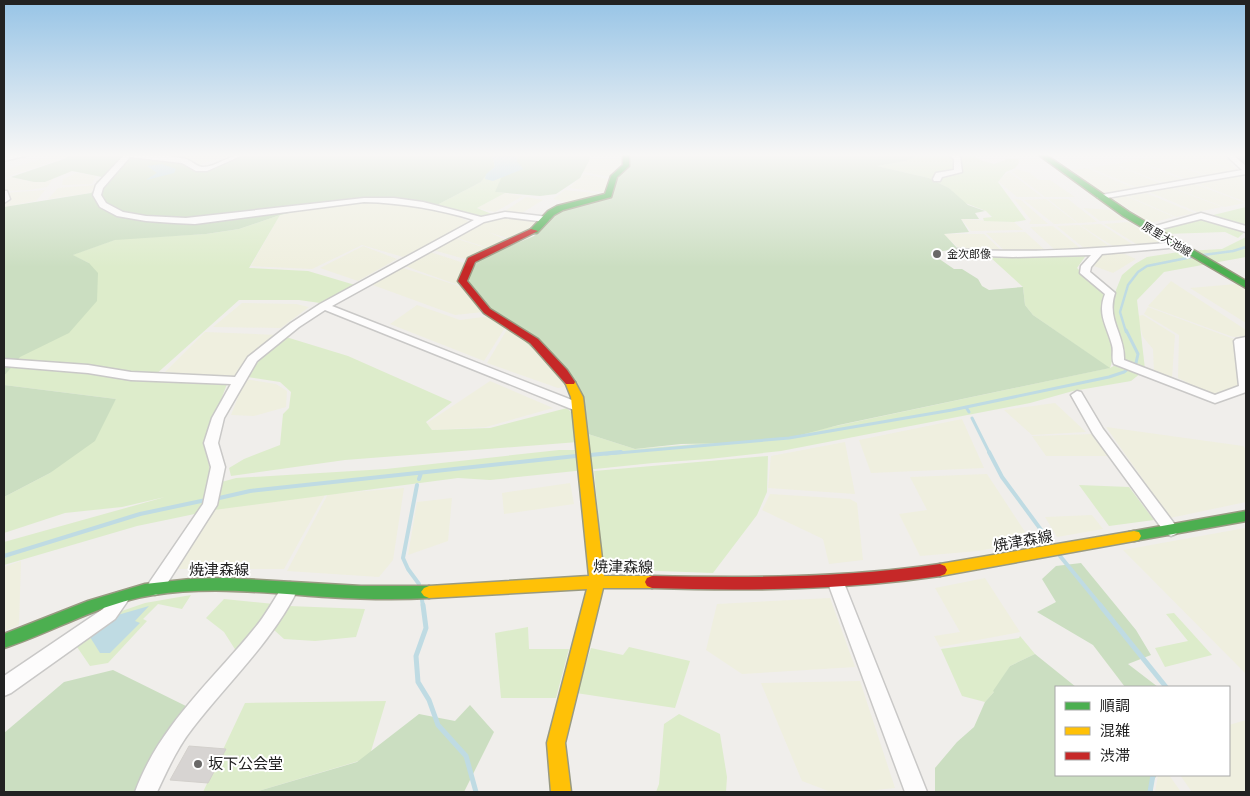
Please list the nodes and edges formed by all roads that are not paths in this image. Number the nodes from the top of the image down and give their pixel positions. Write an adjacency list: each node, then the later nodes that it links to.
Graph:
1 (98, 192): 9 (street)
2 (609, 192): 8 (main road)
3 (1094, 192): 6 (main road, 原里大池線)
4 (1128, 192): 6 (street)
5 (4, 193): 7 (street)
6 (1101, 197): 10 (main road, 原里大池線)
7 (4, 201)
8 (546, 219): 9 (street); 21 (main road)
9 (480, 220): 16 (street)
10 (1149, 229): 11 (street); 12 (main road, 原里大池線)
11 (1246, 229)
12 (1177, 245): 14 (street); 15 (main road, 原里大池線)
13 (958, 252): 14 (street)
14 (1099, 252): 17 (street)
15 (1246, 285)
16 (324, 306): 19 (street); 21 (street)
17 (1246, 340)
18 (4, 362): 19 (street)
19 (238, 381): 26 (street)
20 (1077, 395): 23 (street)
21 (578, 407): 24 (main road)
22 (1244, 519): 23 (main road, 焼津森線)
23 (1171, 530): 25 (main road, 焼津森線)
24 (597, 581): 25 (main road, 焼津森線); 27 (main road, 焼津森線); 32 (main road)
25 (836, 583): 33 (street)
26 (155, 588): 27 (main road, 焼津森線); 28 (main road, 焼津森線)
27 (290, 589): 31 (street)
28 (122, 597): 29 (main road, 焼津森線); 30 (street)
29 (4, 641)
30 (4, 687)
31 (146, 792)
32 (561, 792)
33 (916, 792)

